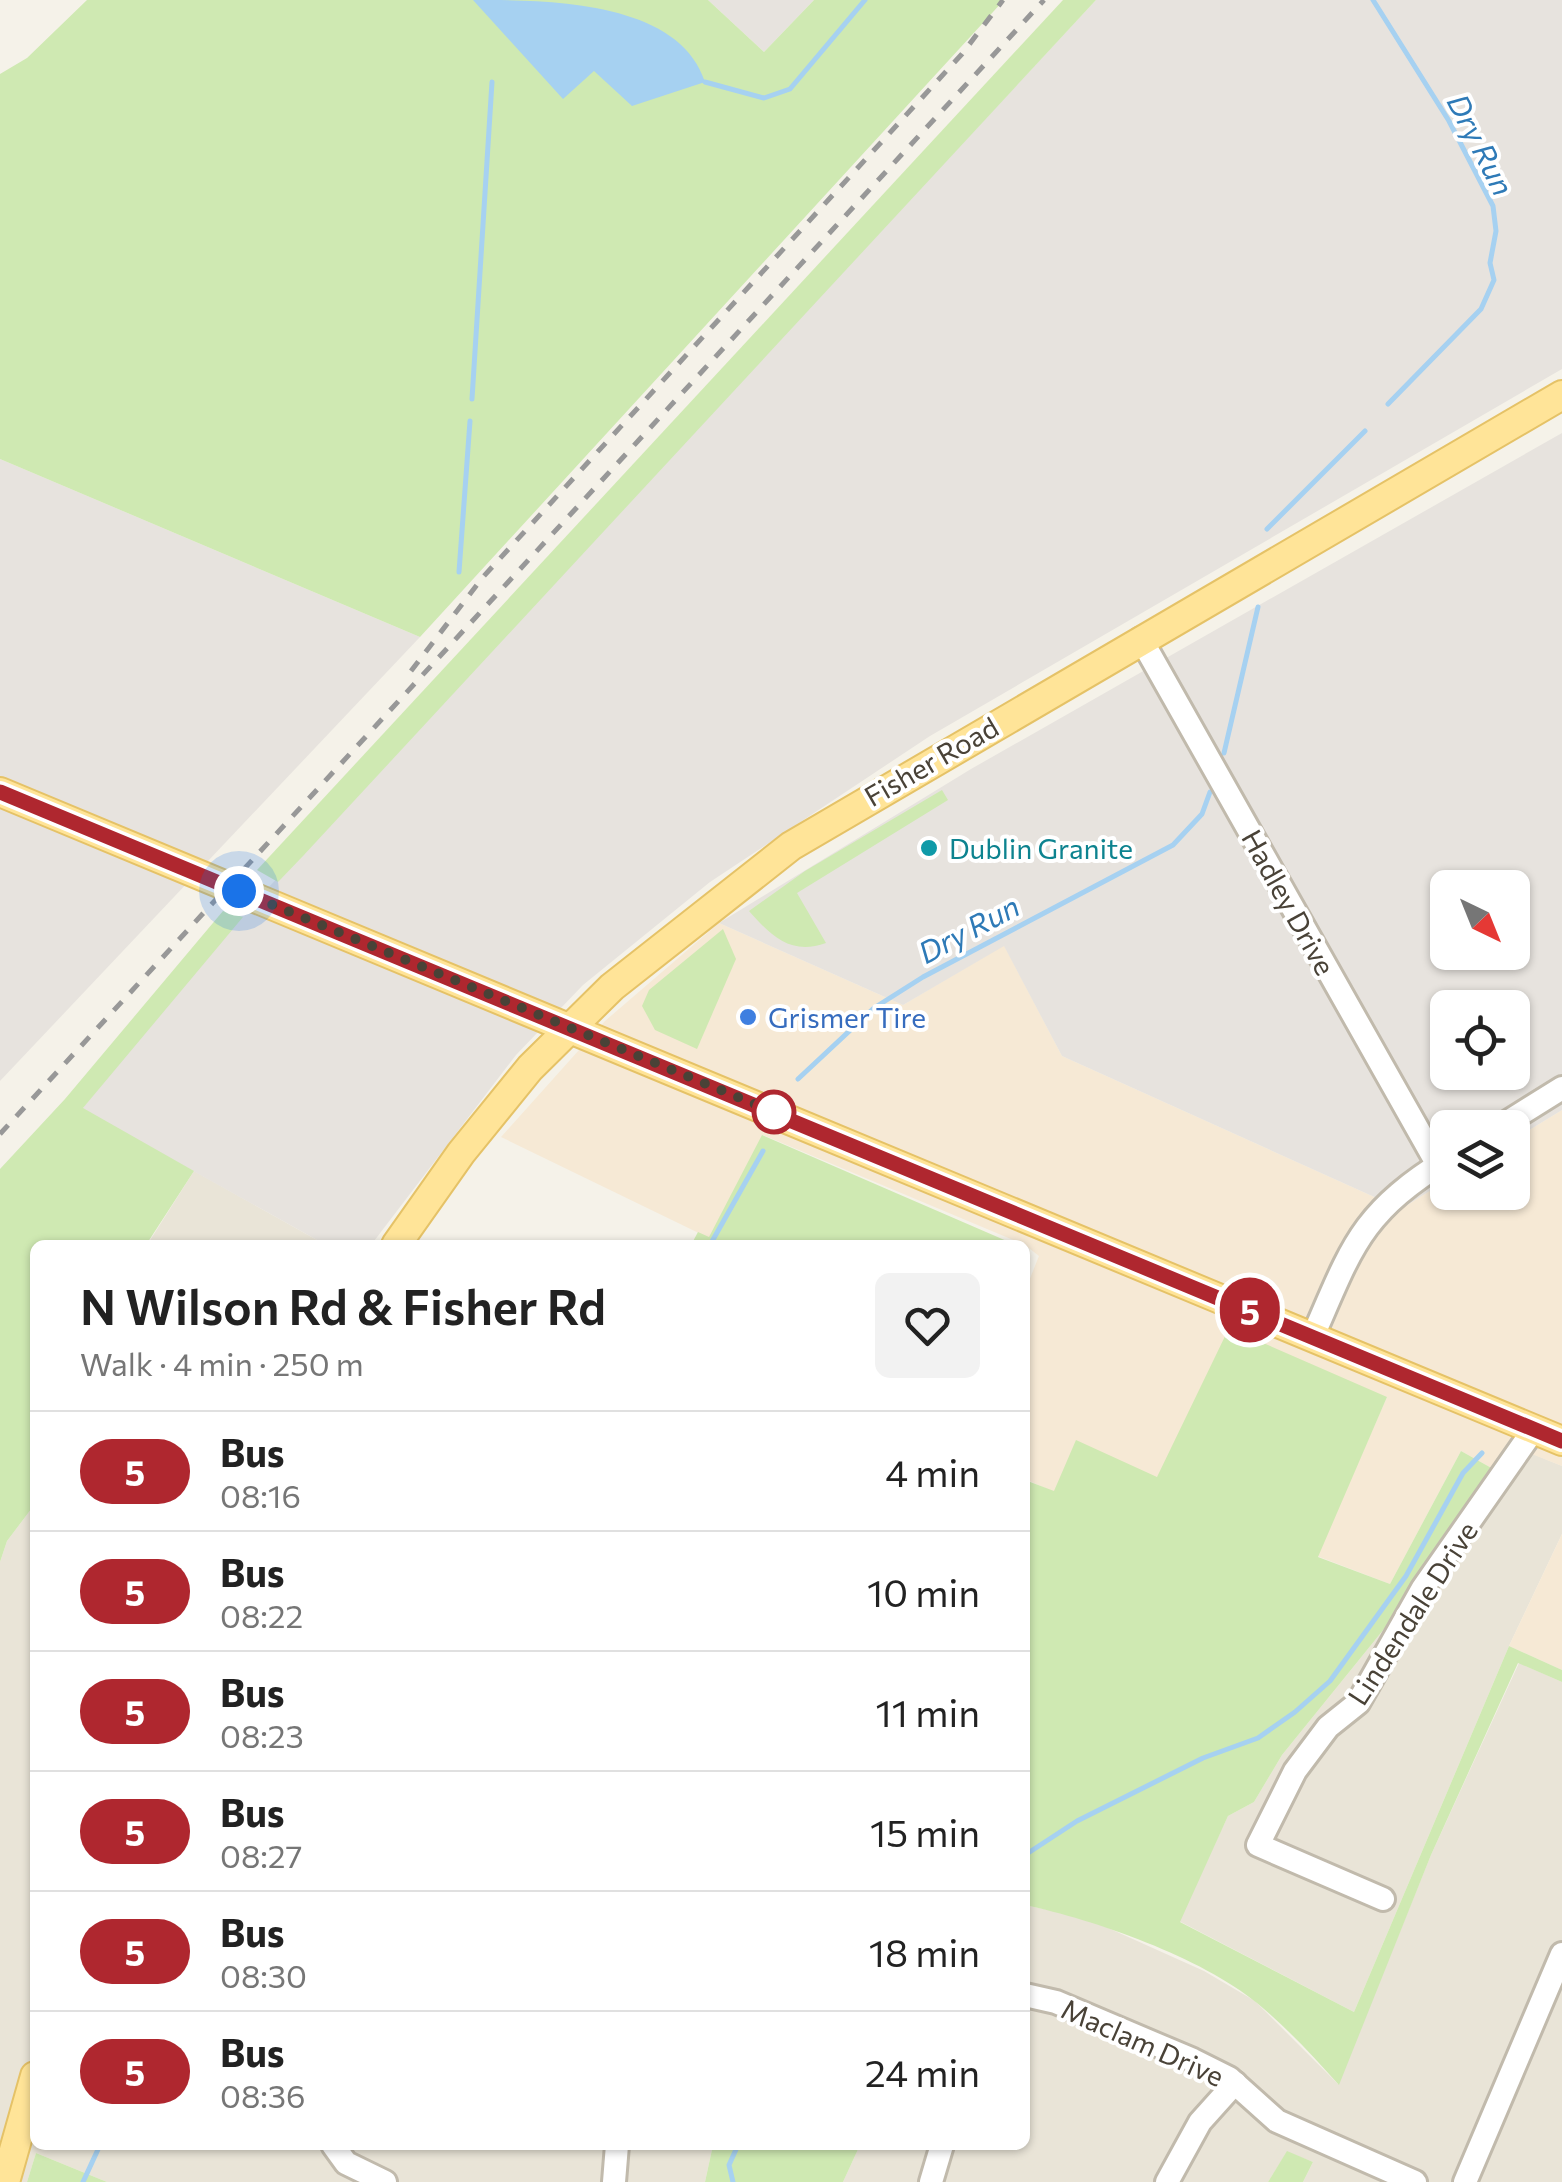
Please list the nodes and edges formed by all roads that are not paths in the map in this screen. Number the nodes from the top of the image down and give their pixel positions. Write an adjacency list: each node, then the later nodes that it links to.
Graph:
1 (1562, 395): 2 (main road, Fisher Road)
2 (1141, 639): 4 (main road, Fisher Road); 7 (street, Hadley Drive)
3 (0, 792): 4 (main road)
4 (568, 1030): 9 (main road, Fisher Road); 10 (main road)
5 (1562, 1088): 6 (street)
6 (1527, 1110)
7 (1430, 1139)
8 (1430, 1170): 10 (street)
9 (400, 1240)
10 (1313, 1336): 11 (main road)
11 (1534, 1429): 12 (main road); 13 (street, Lindendale Drive)
12 (1562, 1441)
13 (1383, 1899)
14 (1562, 1954): 27 (street)
15 (1030, 1997): 16 (street, Maclam Drive)
16 (1235, 2084): 25 (street); 26 (street, Maclam Drive)
17 (30, 2094): 21 (main road)
18 (337, 2150): 22 (street)
19 (617, 2150): 23 (street)
20 (941, 2150): 24 (street)
21 (5, 2182)
22 (385, 2182)
23 (614, 2182)
24 (931, 2182)
25 (1166, 2182)
26 (1415, 2182)
27 (1465, 2182)

